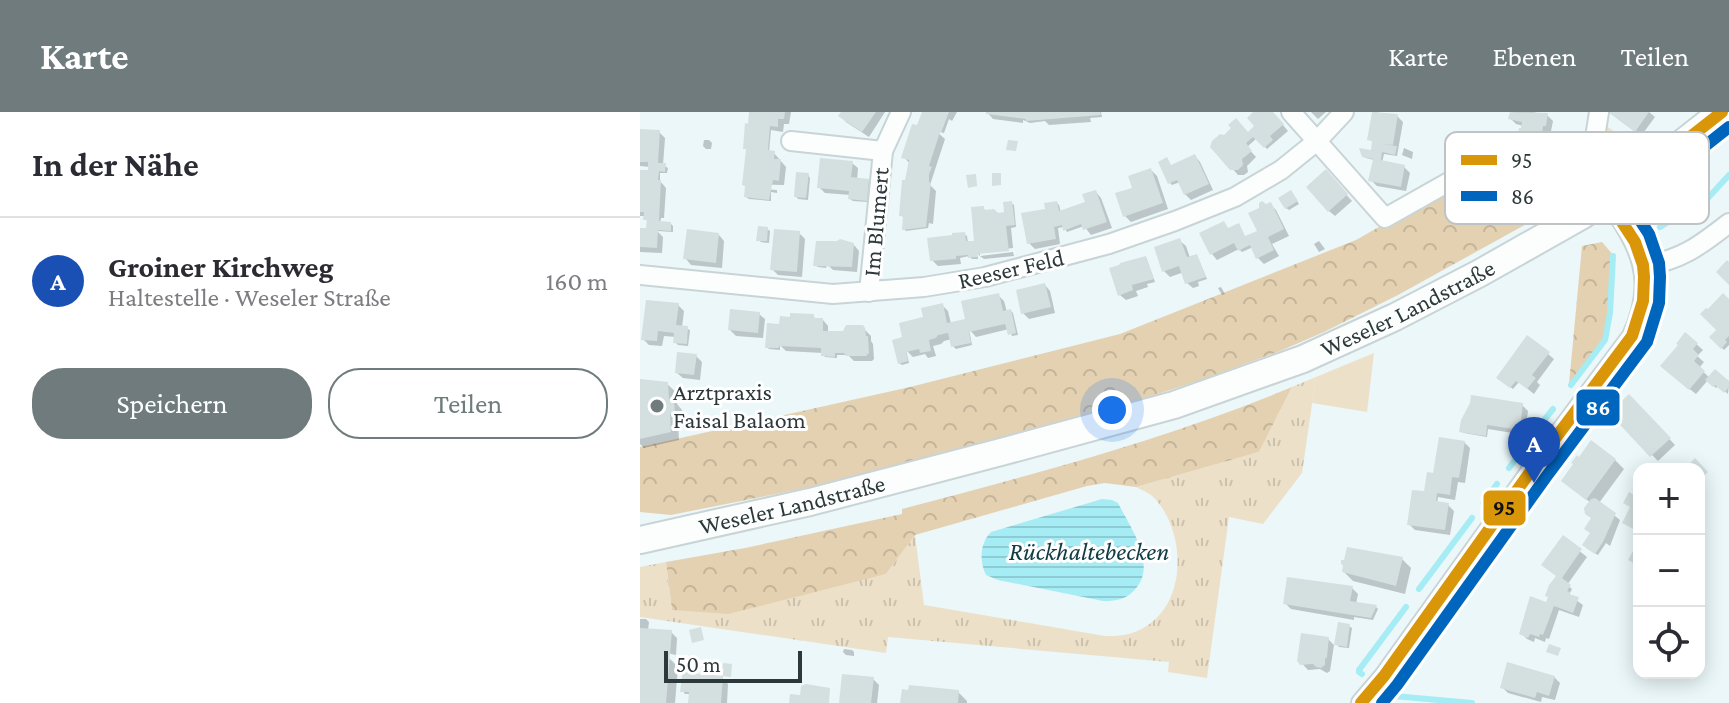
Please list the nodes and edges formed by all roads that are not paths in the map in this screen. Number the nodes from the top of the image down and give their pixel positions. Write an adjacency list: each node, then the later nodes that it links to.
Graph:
1 (901, 112): 10 (street, Im Blumert)
2 (1291, 112): 9 (street)
3 (1344, 112): 9 (street, Reeser Feld)
4 (1599, 112): 6 (street)
5 (1722, 112): 7 (main road, Weseler Landstraße)
6 (1596, 132)
7 (1697, 132)
8 (791, 141): 10 (street, Im Blumert)
9 (1317, 141): 11 (street); 17 (street, Reeser Feld)
10 (883, 151): 17 (street, Im Blumert)
11 (1445, 184)
12 (1729, 223): 15 (street)
13 (1567, 224): 18 (main road, Weseler Landstraße)
14 (1623, 224): 15 (street)
15 (1644, 267): 19 (street)
16 (640, 275): 17 (street, Reeser Feld)
17 (869, 292)
18 (640, 540)
19 (1361, 703)

